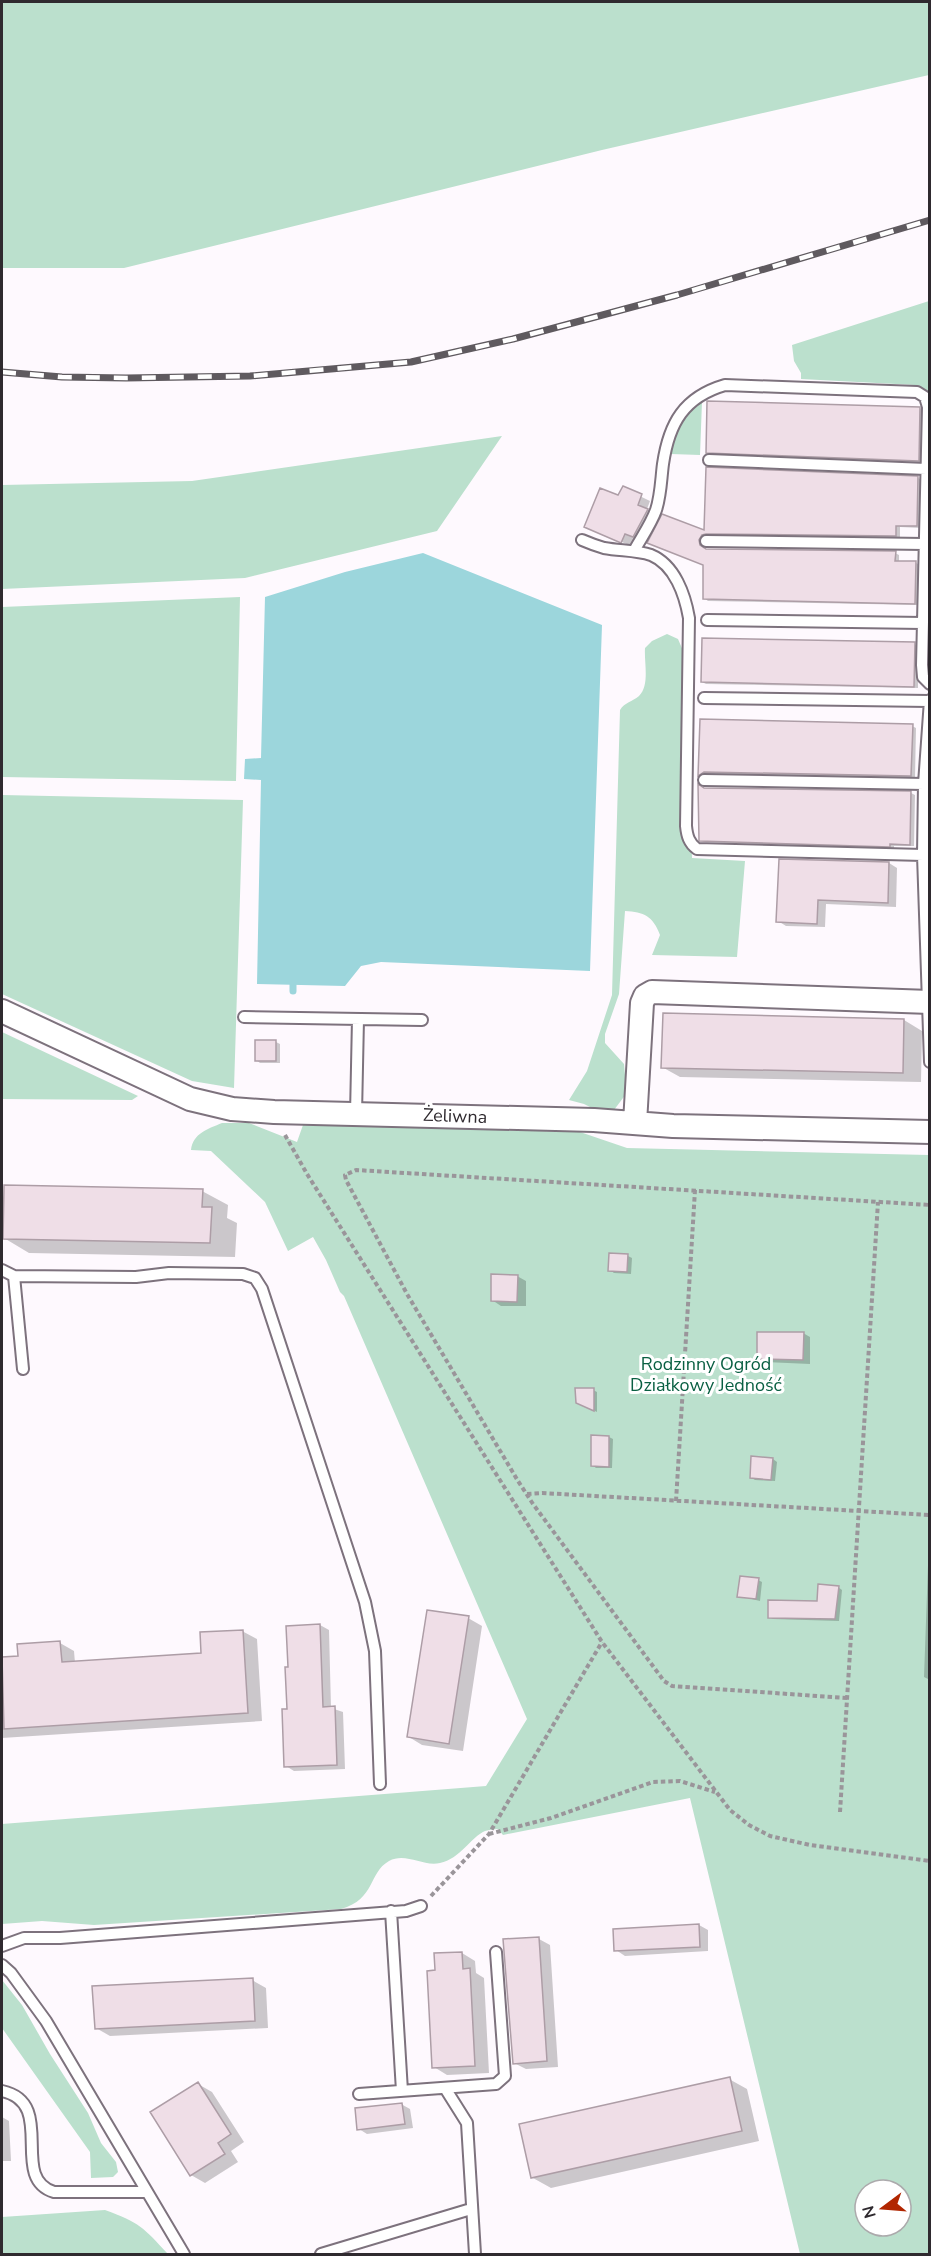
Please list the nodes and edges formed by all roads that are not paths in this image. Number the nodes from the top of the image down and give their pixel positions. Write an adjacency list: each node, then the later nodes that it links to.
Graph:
1 (709, 460): 2 (lane)
2 (926, 469): 5 (lane); 6 (lane)
3 (582, 540): 6 (lane)
4 (706, 541): 5 (lane)
5 (924, 544): 8 (lane)
6 (634, 551): 14 (lane)
7 (707, 620): 8 (lane)
8 (923, 623): 9 (lane)
9 (930, 684)
10 (704, 698): 11 (lane)
11 (929, 701): 13 (lane)
12 (704, 780): 13 (lane)
13 (924, 784): 14 (lane)
14 (923, 855): 15 (lane)
15 (928, 1001): 20 (lane); 22 (street)
16 (2, 1011): 21 (street, Żeliwna)
17 (244, 1017): 18 (lane)
18 (358, 1019): 19 (lane); 21 (lane)
19 (422, 1020)
20 (930, 1062)
21 (356, 1114): 22 (street, Żeliwna)
22 (635, 1123): 23 (street, Żeliwna)
23 (930, 1132)
24 (2, 1270): 25 (lane)
25 (14, 1276): 26 (lane); 27 (lane)
26 (23, 1369)
27 (380, 1784)
28 (421, 1906): 29 (lane)
29 (391, 1911): 30 (lane); 35 (lane)
30 (2, 1946)
31 (496, 1952): 33 (lane)
32 (2, 1965): 37 (lane)
33 (445, 2088): 35 (lane); 38 (lane)
34 (2, 2091): 37 (lane)
35 (402, 2091): 36 (lane)
36 (359, 2094)
37 (146, 2192): 39 (lane)
38 (471, 2209): 40 (lane); 41 (lane)
39 (184, 2254)
40 (321, 2254)
41 (475, 2254)

